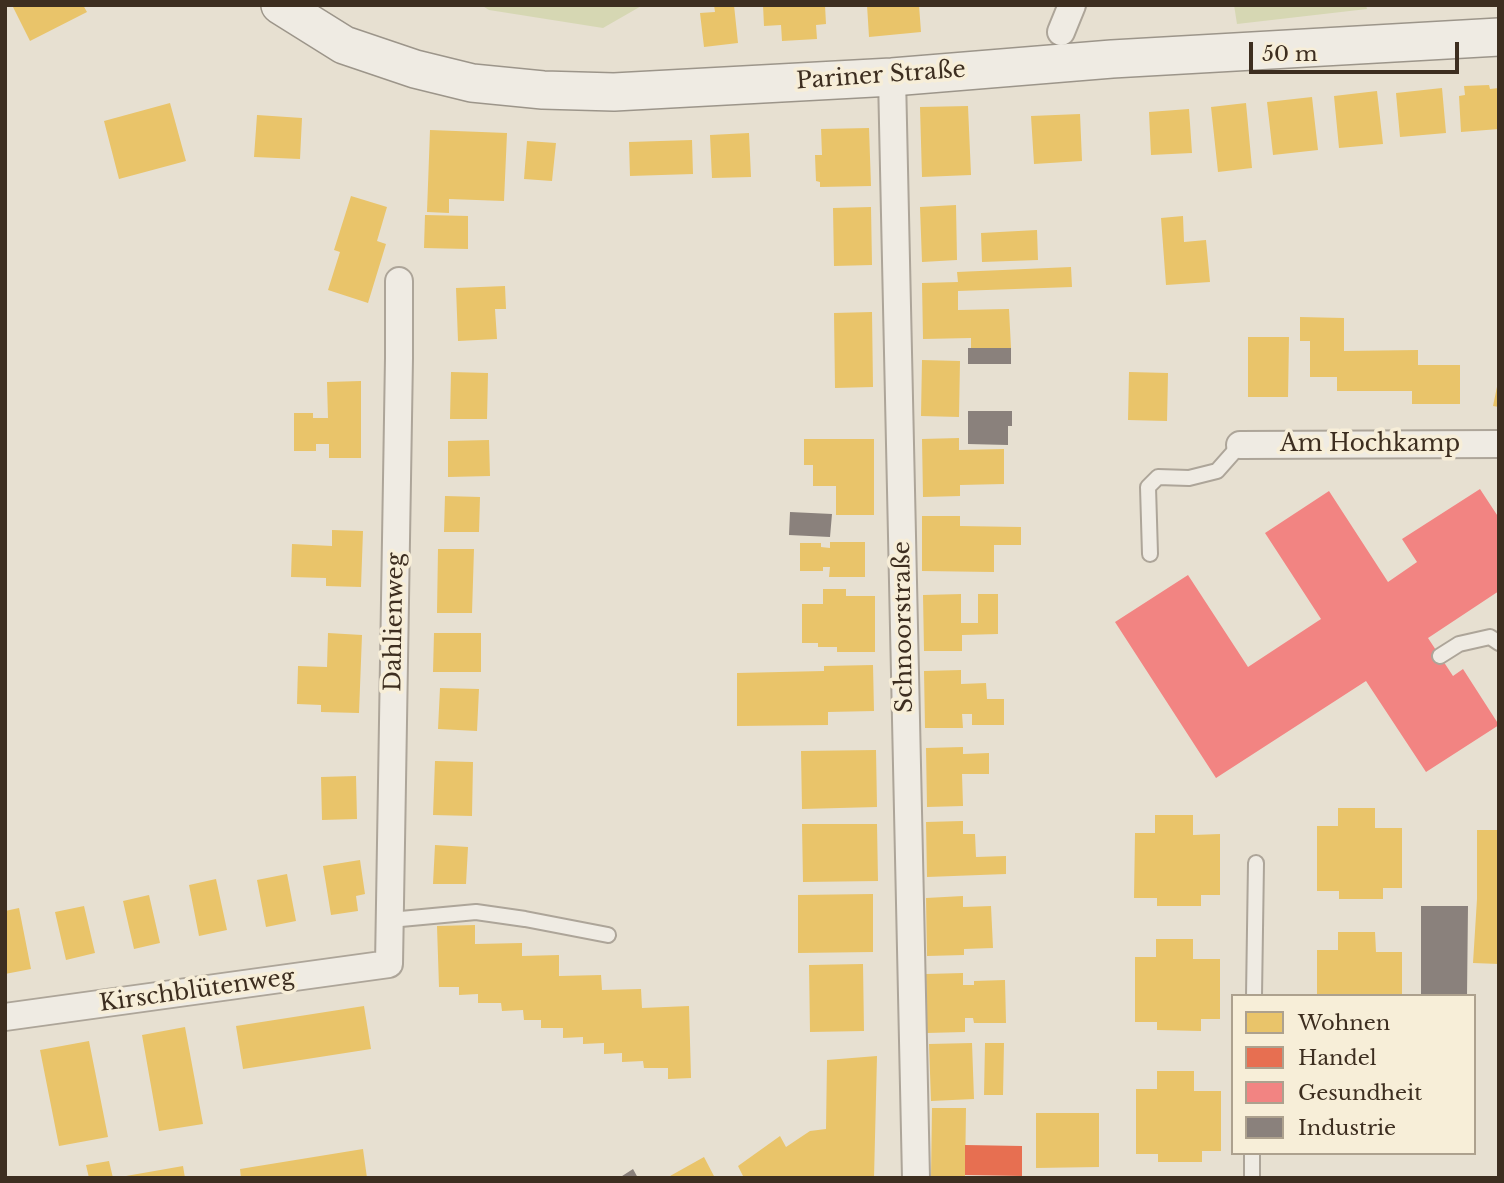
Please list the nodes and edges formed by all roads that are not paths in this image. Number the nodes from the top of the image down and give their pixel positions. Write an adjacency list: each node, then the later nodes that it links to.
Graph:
1 (280, 5): 5 (street, Pariner Straße)
2 (1072, 5): 3 (street)
3 (1061, 32)
4 (1499, 37): 5 (street, Pariner Straße)
5 (892, 77): 19 (street, Schnoorstraße)
6 (399, 281): 13 (street, Dahlienweg)
7 (1499, 444): 8 (street, Am Hochkamp)
8 (1240, 445): 9 (lane)
9 (1150, 554)
10 (1499, 643): 11 (lane)
11 (1440, 656)
12 (1256, 863): 16 (lane)
13 (390, 920): 14 (lane); 15 (street, Dahlienweg)
14 (608, 935)
15 (389, 964): 17 (street, Kirschblütenweg)
16 (1254, 994)
17 (5, 1017)
18 (1252, 1155): 20 (lane)
19 (916, 1178)
20 (1252, 1178)

